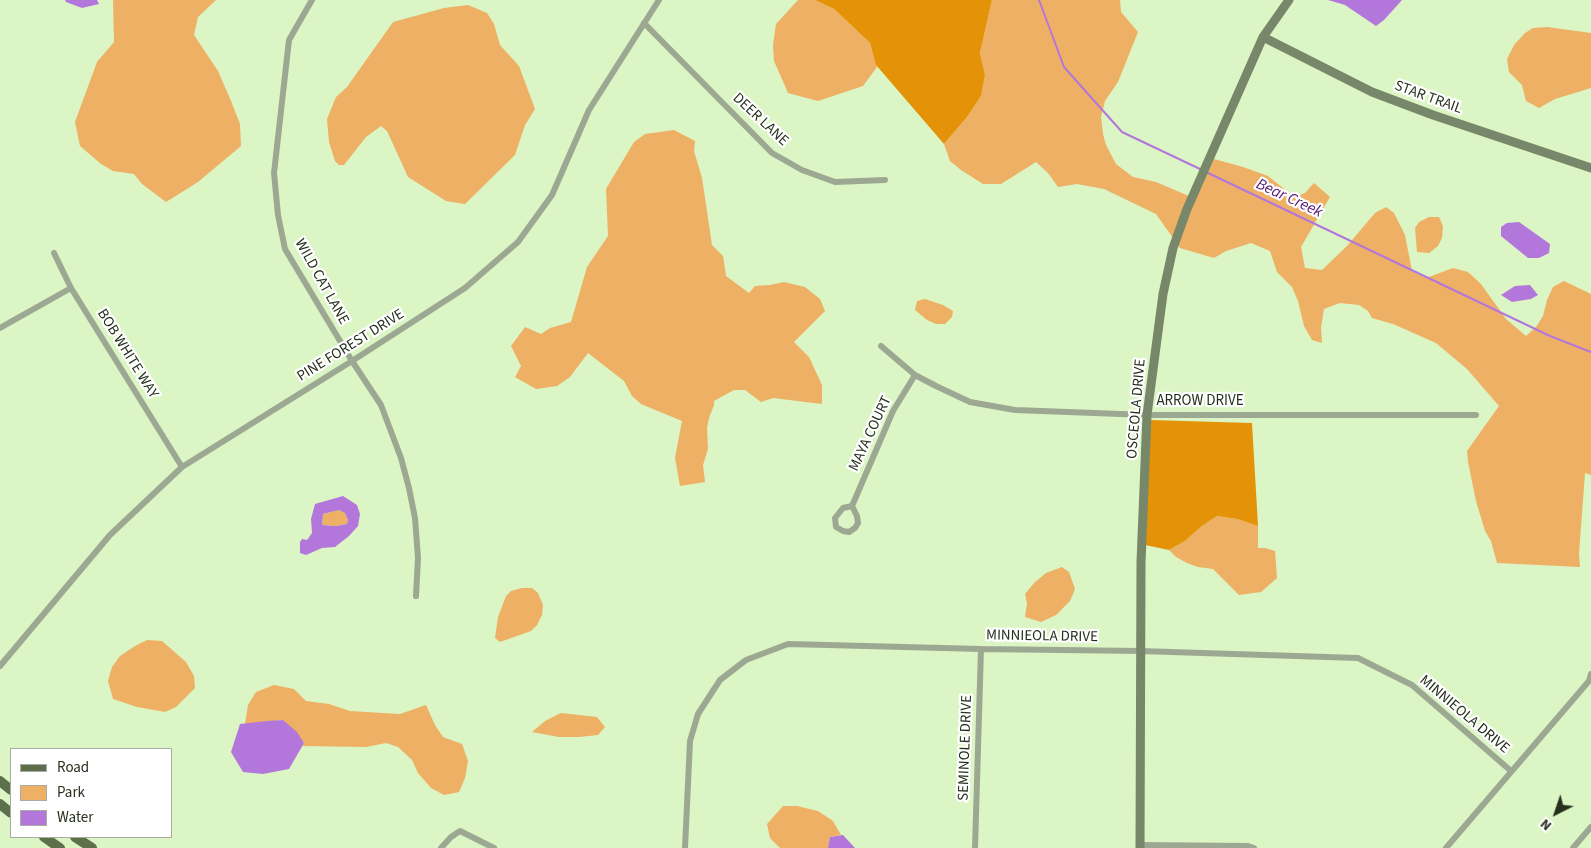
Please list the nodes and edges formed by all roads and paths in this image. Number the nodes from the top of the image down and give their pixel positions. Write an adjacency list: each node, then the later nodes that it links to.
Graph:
1 (312, 0): 12 (street, WILD CAT LANE)
2 (659, 0): 4 (street, PINE FOREST DRIVE)
3 (1289, 0): 5 (street, OSCEOLA DRIVE)
4 (644, 23): 7 (street, DEER LANE); 12 (street, PINE FOREST DRIVE)
5 (1263, 37): 6 (street, STAR TRAIL); 14 (street, OSCEOLA DRIVE)
6 (1591, 168)
7 (885, 180)
8 (54, 253): 9 (street, BOB WHITE WAY)
9 (71, 288): 10 (street); 16 (street, BOB WHITE WAY)
10 (0, 328)
11 (881, 346): 13 (street, ARROW DRIVE)
12 (352, 361): 16 (street, PINE FOREST DRIVE); 18 (street, WILD CAT LANE)
13 (915, 375): 14 (street, ARROW DRIVE); 17 (street, MAYA COURT)
14 (1147, 415): 15 (street, ARROW DRIVE); 20 (street, OSCEOLA DRIVE)
15 (1476, 415)
16 (182, 467): 21 (street, PINE FOREST DRIVE)
17 (852, 506)
18 (416, 596)
19 (981, 649): 20 (street, MINNIEOLA DRIVE); 34 (street, MINNIEOLA DRIVE); 35 (street, SEMINOLE DRIVE)
20 (1140, 651): 23 (street, MINNIEOLA DRIVE); 29 (street, OSCEOLA DRIVE)
21 (0, 666)
22 (1590, 679): 23 (street)
23 (1511, 771): 37 (street)
24 (0, 804): 25 (main road)
25 (10, 812)
26 (1591, 827): 38 (street)
27 (45, 838): 30 (main road)
28 (77, 838): 31 (main road)
29 (1140, 847): 36 (street)
30 (60, 848)
31 (92, 848)
32 (441, 848): 33 (street)
33 (494, 848)
34 (685, 848)
35 (975, 848)
36 (1254, 848)
37 (1446, 848)
38 (1573, 848)

